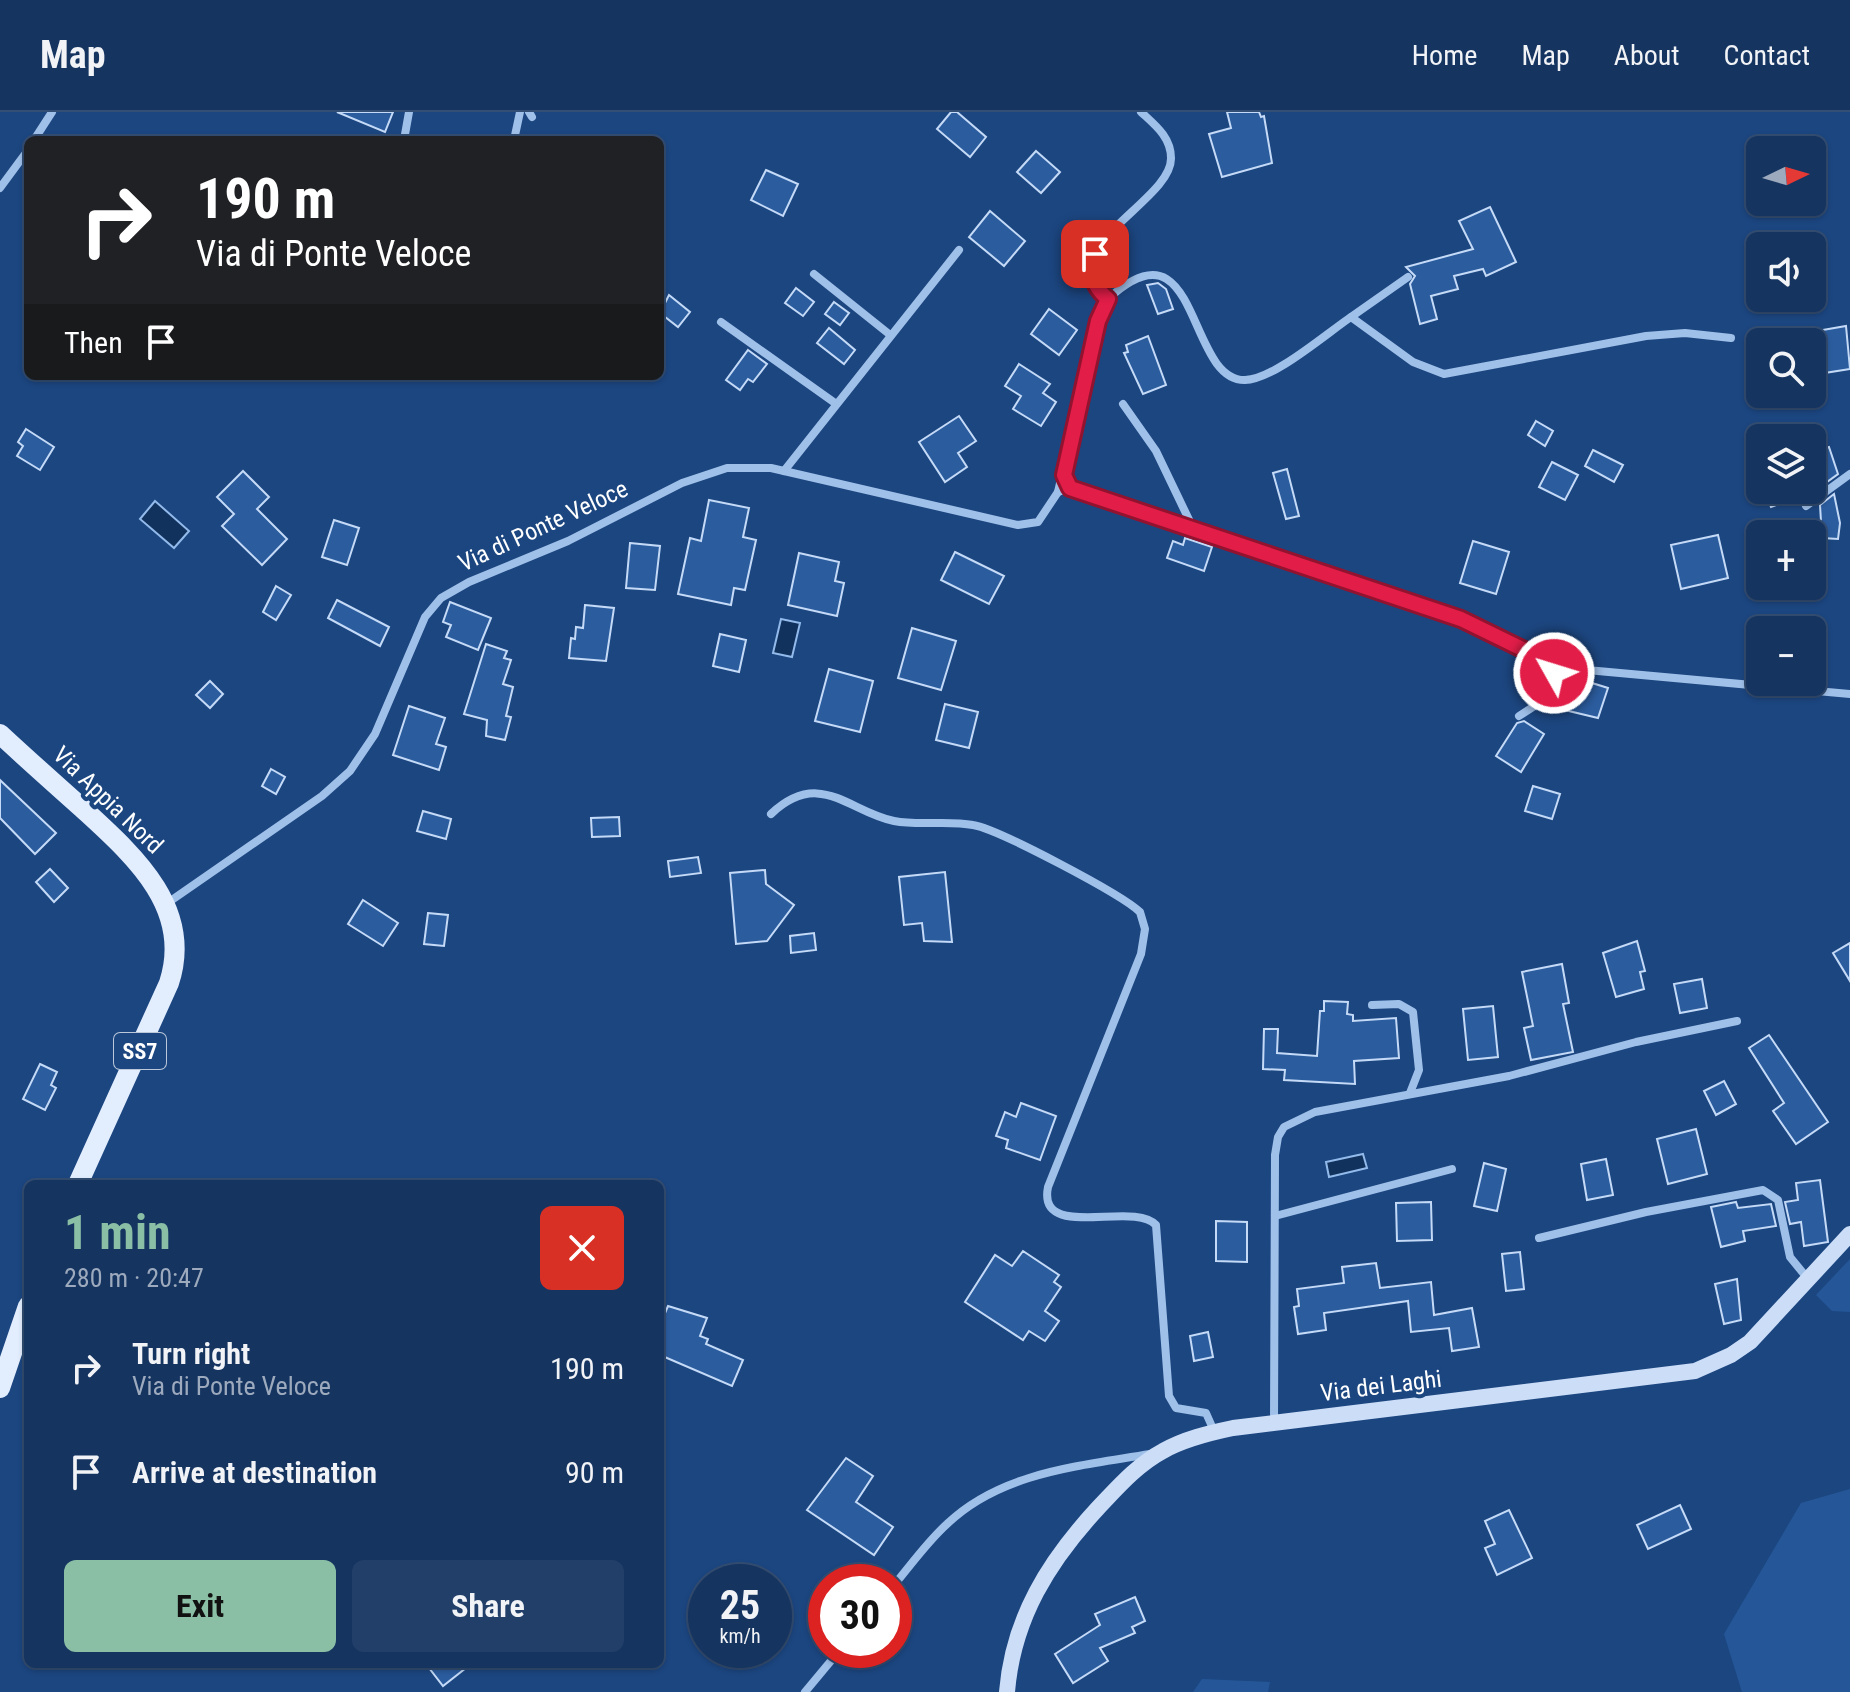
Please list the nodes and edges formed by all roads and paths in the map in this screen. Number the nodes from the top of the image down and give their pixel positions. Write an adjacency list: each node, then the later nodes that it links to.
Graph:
1 (52, 112): 5 (street)
2 (409, 112): 6 (street)
3 (520, 112): 7 (street)
4 (1141, 112): 13 (street)
5 (37, 136)
6 (405, 136)
7 (515, 136)
8 (24, 155): 9 (street)
9 (0, 188)
10 (959, 250): 16 (street)
11 (814, 274): 16 (street)
12 (1408, 277): 14 (street)
13 (1108, 299): 14 (street); 22 (street)
14 (1351, 317): 17 (street)
15 (721, 322): 18 (street)
16 (889, 334): 18 (street)
17 (1731, 338)
18 (835, 403): 20 (street)
19 (1123, 404): 26 (street)
20 (784, 471): 24 (street, Via di Ponte Veloce); 32 (street, Via di Ponte Veloce)
21 (1850, 474): 25 (street)
22 (1064, 475): 23 (street); 24 (street)
23 (1070, 488): 24 (street); 26 (street)
24 (1058, 492)
25 (1806, 506)
26 (1193, 528): 27 (street)
27 (1555, 665): 28 (street); 29 (street)
28 (1850, 694)
29 (1519, 716)
30 (0, 734): 32 (main road, Via Appia Nord / SS7)
31 (771, 814): 45 (street)
32 (168, 908): 37 (main road, SS7)
33 (1372, 1005): 35 (street)
34 (1737, 1021): 35 (street)
35 (1409, 1093): 38 (street)
36 (1452, 1169): 38 (street)
37 (80, 1180)
38 (1275, 1216): 44 (street)
39 (1850, 1234): 41 (main road, Via dei Laghi)
40 (1539, 1238): 41 (street)
41 (1809, 1281): 44 (main road, Via dei Laghi)
42 (24, 1318): 43 (main road)
43 (0, 1388)
44 (1274, 1423): 45 (main road, Via dei Laghi)
45 (1214, 1431): 46 (main road, Via dei Laghi)
46 (1160, 1452): 47 (street); 50 (main road, Via dei Laghi)
47 (912, 1564)
48 (825, 1668): 49 (street)
49 (805, 1692)
50 (1007, 1692)

